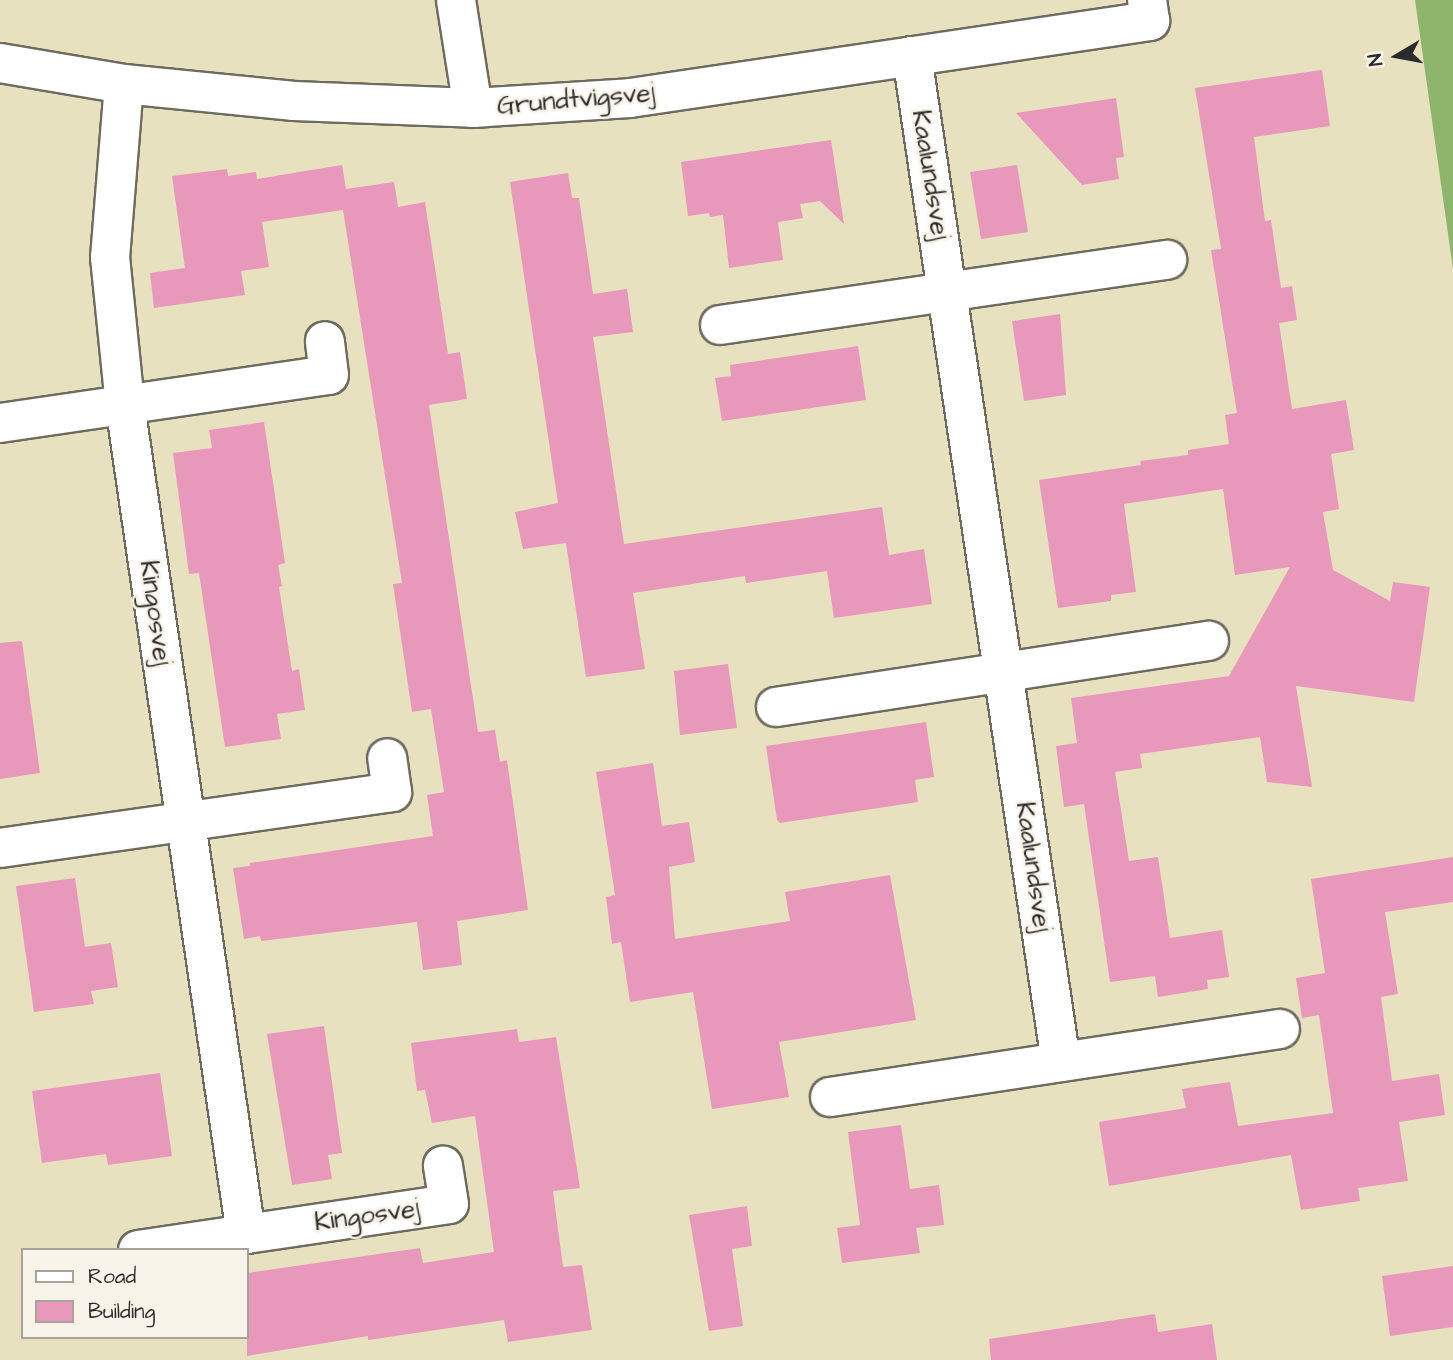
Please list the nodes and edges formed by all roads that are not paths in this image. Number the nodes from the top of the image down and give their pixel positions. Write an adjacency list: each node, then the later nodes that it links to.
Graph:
1 (456, 0): 6 (street)
2 (1149, 10): 3 (street, Grundtvigsvej)
3 (912, 56): 6 (street, Grundtvigsvej); 8 (street, Kaalundsvej)
4 (0, 63): 5 (street, Grundtvigsvej)
5 (124, 84): 6 (street, Grundtvigsvej); 11 (street, Kingosvej)
6 (473, 108)
7 (1167, 260): 8 (street)
8 (948, 294): 9 (street); 14 (street, Kaalundsvej)
9 (720, 325)
10 (324, 341): 11 (street)
11 (125, 405): 12 (street); 17 (street, Kingosvej)
12 (0, 422)
13 (1209, 641): 14 (street)
14 (1004, 671): 15 (street); 20 (street, Kaalundsvej)
15 (776, 707)
16 (387, 758): 17 (street)
17 (186, 822): 18 (street); 23 (street, Kingosvej)
18 (0, 848)
19 (1280, 1029): 20 (street)
20 (1061, 1062): 21 (street)
21 (830, 1097)
22 (443, 1165): 23 (street, Kingosvej)
23 (246, 1234): 24 (street, Kingosvej)
24 (152, 1248)

